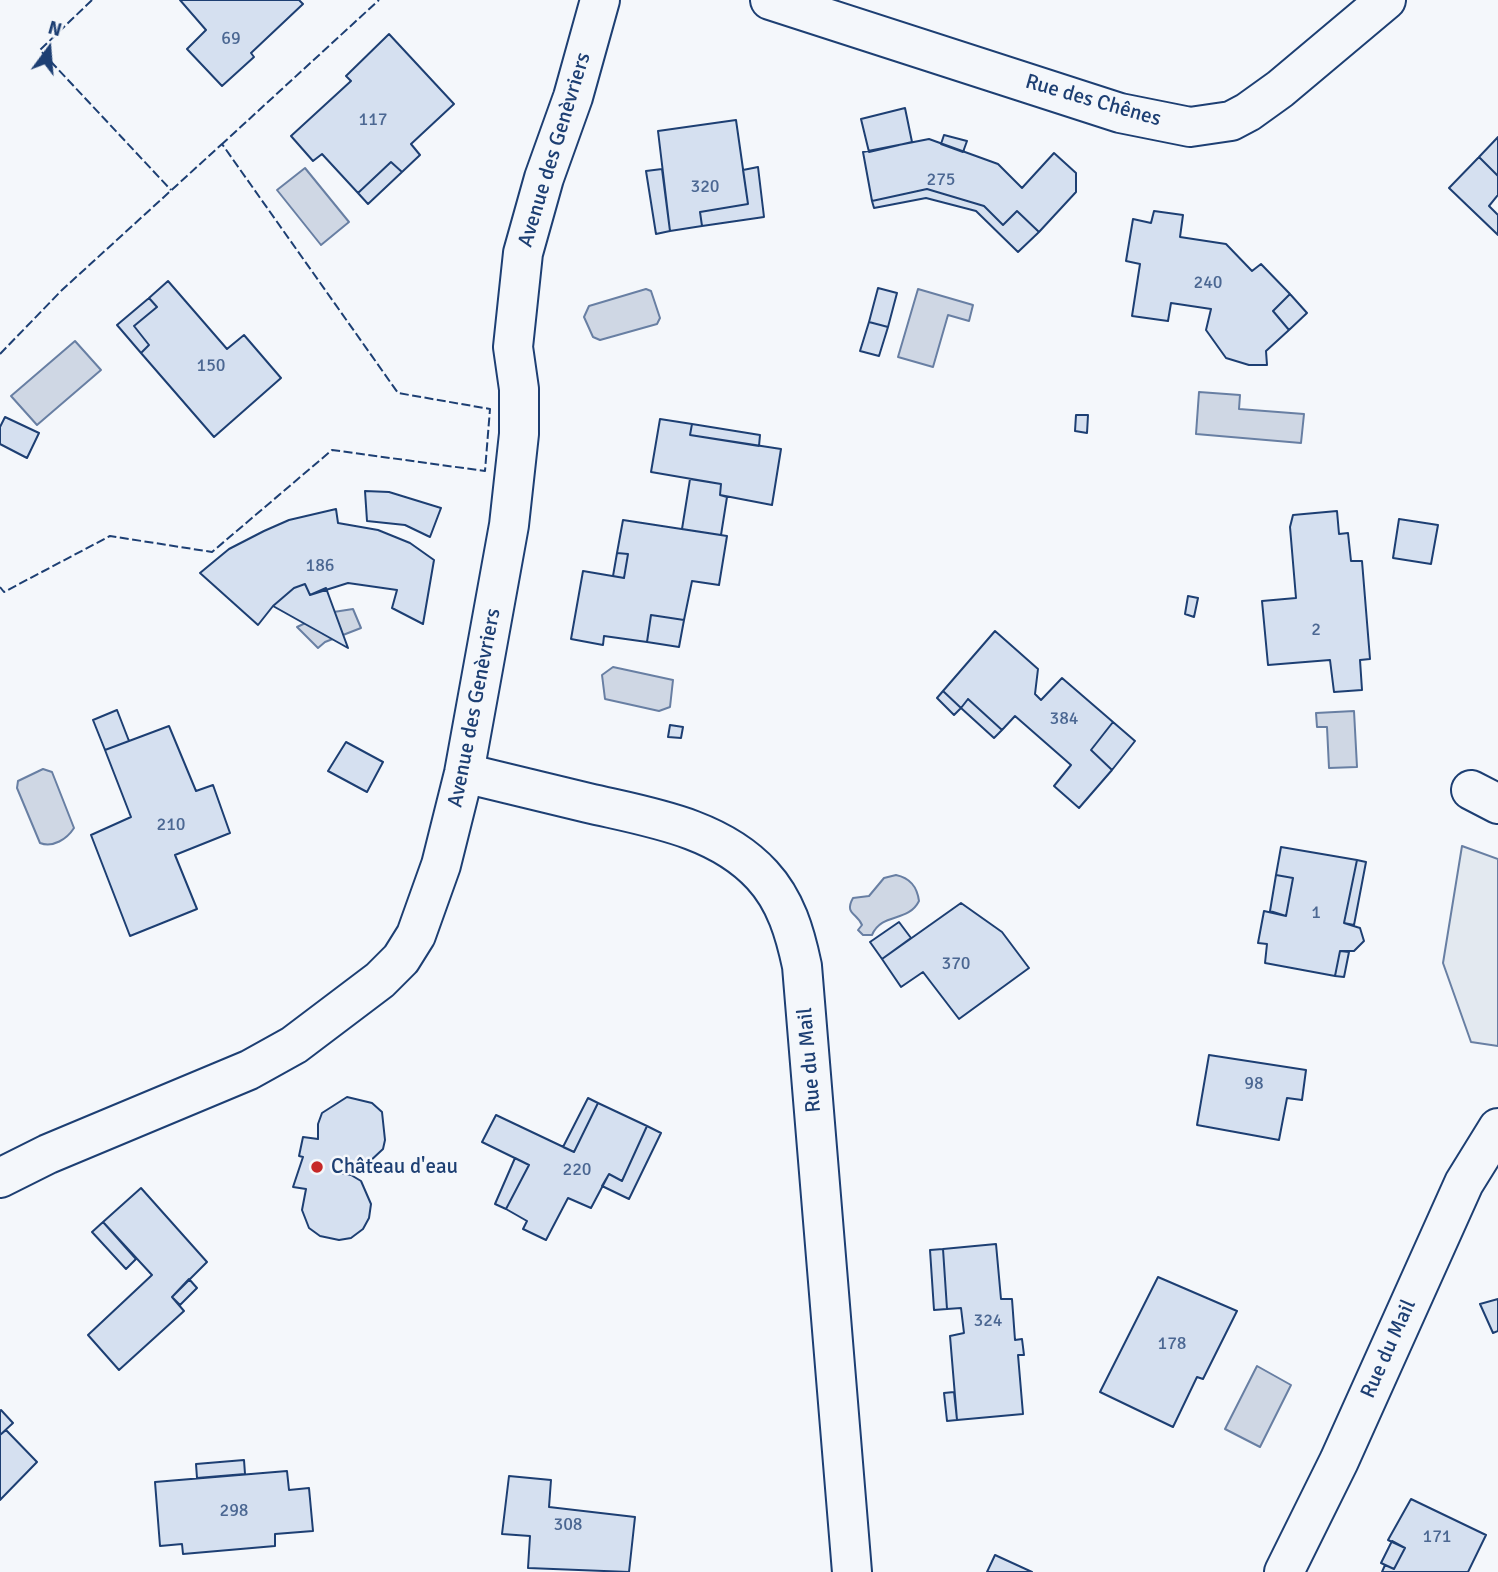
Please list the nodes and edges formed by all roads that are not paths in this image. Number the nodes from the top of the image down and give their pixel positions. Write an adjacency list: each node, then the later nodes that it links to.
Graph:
1 (600, 0): 4 (street, Avenue des Genèvriers)
2 (770, 0): 3 (street, Rue des Chênes)
3 (1386, 0)
4 (464, 773): 6 (street, Avenue des Genèvriers); 7 (street, Rue du Mail)
5 (1498, 1128): 8 (street, Rue du Mail)
6 (0, 1178)
7 (852, 1572)
8 (1284, 1572)

